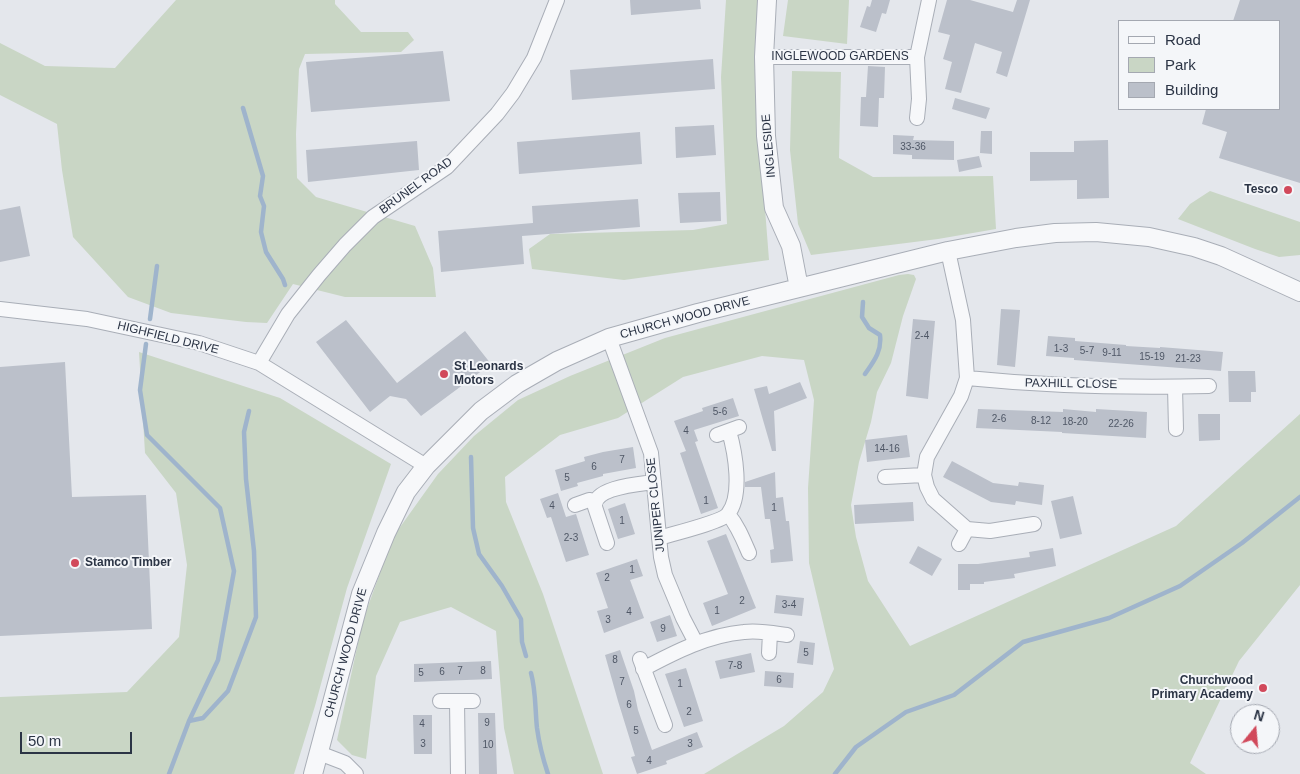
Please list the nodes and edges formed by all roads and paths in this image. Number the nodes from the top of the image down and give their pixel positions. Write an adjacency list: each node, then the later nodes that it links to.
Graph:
1 (557, 0): 12 (street, BRUNEL ROAD)
2 (767, 0): 4 (street, INGLESIDE)
3 (929, 0): 5 (street, INGLEWOOD GARDENS)
4 (764, 57): 5 (street, INGLEWOOD GARDENS); 8 (street, INGLESIDE)
5 (917, 57): 6 (street, INGLEWOOD GARDENS)
6 (917, 118)
7 (948, 252): 8 (street, CHURCH WOOD DRIVE); 9 (street, CHURCH WOOD DRIVE); 13 (street)
8 (799, 288): 11 (street, CHURCH WOOD DRIVE)
9 (1300, 292)
10 (0, 309): 12 (street, HIGHFIELD DRIVE)
11 (609, 338): 18 (street, CHURCH WOOD DRIVE); 21 (street, JUNIPER CLOSE)
12 (259, 363): 18 (street, HIGHFIELD DRIVE)
13 (967, 378): 15 (street, PAXHILL CLOSE); 19 (street)
14 (1209, 386): 15 (street, PAXHILL CLOSE)
15 (1175, 387): 16 (street)
16 (1176, 429)
17 (728, 431): 24 (street)
18 (426, 466): 39 (street, CHURCH WOOD DRIVE)
19 (924, 475): 20 (street); 26 (street)
20 (885, 477)
21 (654, 482): 22 (street); 27 (street, JUNIPER CLOSE)
22 (595, 501): 23 (street); 28 (street)
23 (575, 505)
24 (728, 514): 27 (street); 30 (street)
25 (1034, 524): 26 (street)
26 (967, 529): 29 (street)
27 (659, 538): 33 (street, JUNIPER CLOSE)
28 (607, 543)
29 (959, 544)
30 (749, 553)
31 (770, 633): 32 (street); 33 (street); 34 (street)
32 (787, 635)
33 (696, 643): 38 (street)
34 (769, 653)
35 (440, 701): 36 (street)
36 (457, 701): 37 (street); 42 (street)
37 (473, 701)
38 (665, 725)
39 (320, 753): 40 (street, CHURCH WOOD DRIVE); 41 (street)
40 (313, 774)
41 (356, 774)
42 (458, 774)

